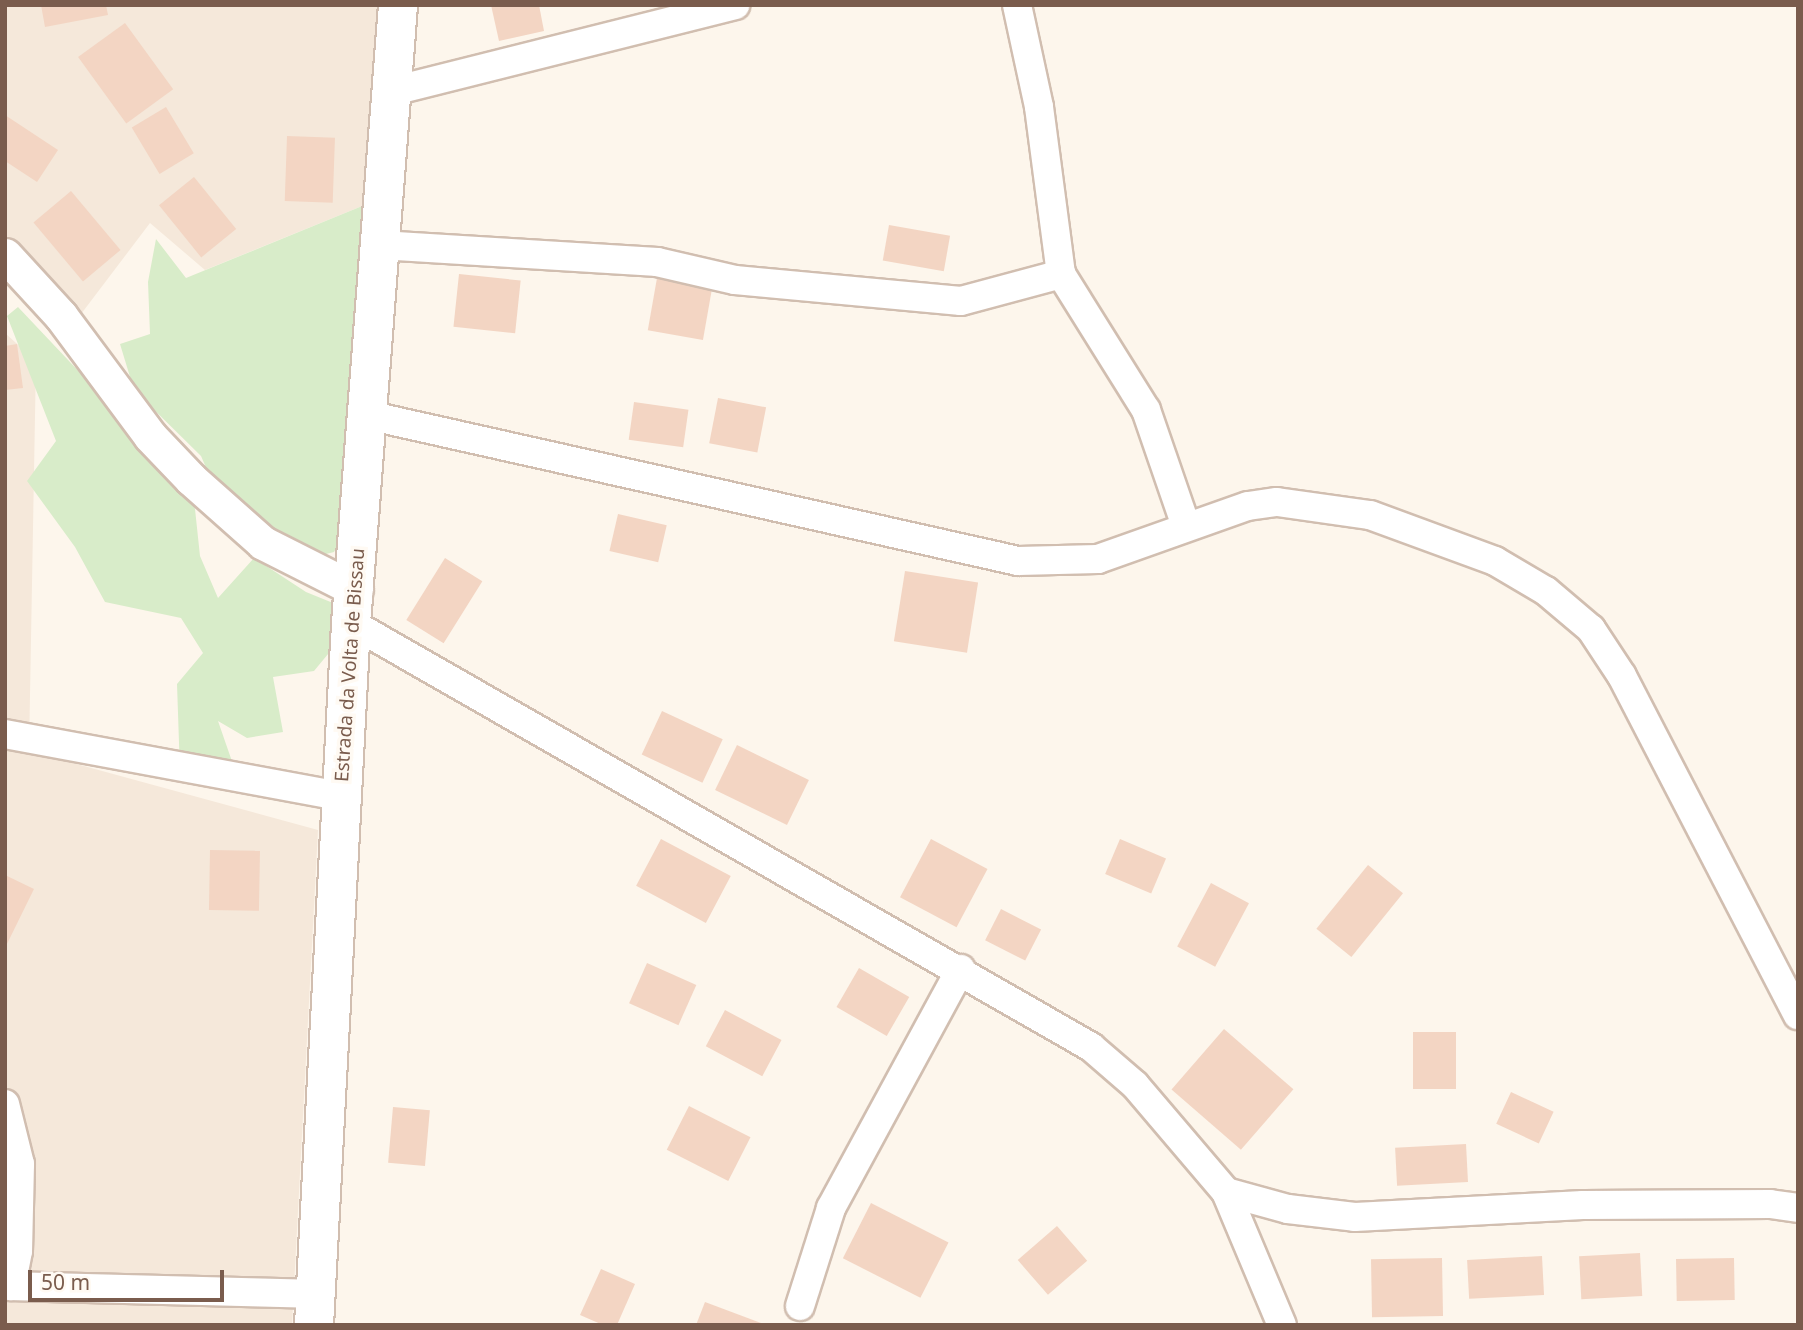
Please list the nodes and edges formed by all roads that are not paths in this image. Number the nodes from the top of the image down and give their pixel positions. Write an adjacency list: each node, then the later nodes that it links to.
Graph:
1 (398, 5): 4 (main road, Estrada da Volta de Bissau)
2 (735, 5): 4 (street)
3 (1017, 5): 7 (street)
4 (393, 91): 5 (main road, Estrada da Volta de Bissau)
5 (380, 245): 7 (street); 8 (main road, Estrada da Volta de Bissau)
6 (5, 255): 10 (street)
7 (1061, 274): 9 (street)
8 (367, 415): 9 (street); 10 (main road, Estrada da Volta de Bissau)
9 (1186, 526): 14 (street)
10 (354, 606): 12 (main road, Estrada da Volta de Bissau); 13 (street)
11 (5, 734): 12 (street)
12 (341, 796): 20 (main road, Estrada da Volta de Bissau)
13 (961, 969): 16 (street); 19 (street)
14 (1798, 1015)
15 (5, 1104): 18 (street)
16 (1226, 1192): 17 (street); 21 (street)
17 (1798, 1208)
18 (7, 1293): 20 (street)
19 (800, 1306)
20 (315, 1309)
21 (1282, 1325)

